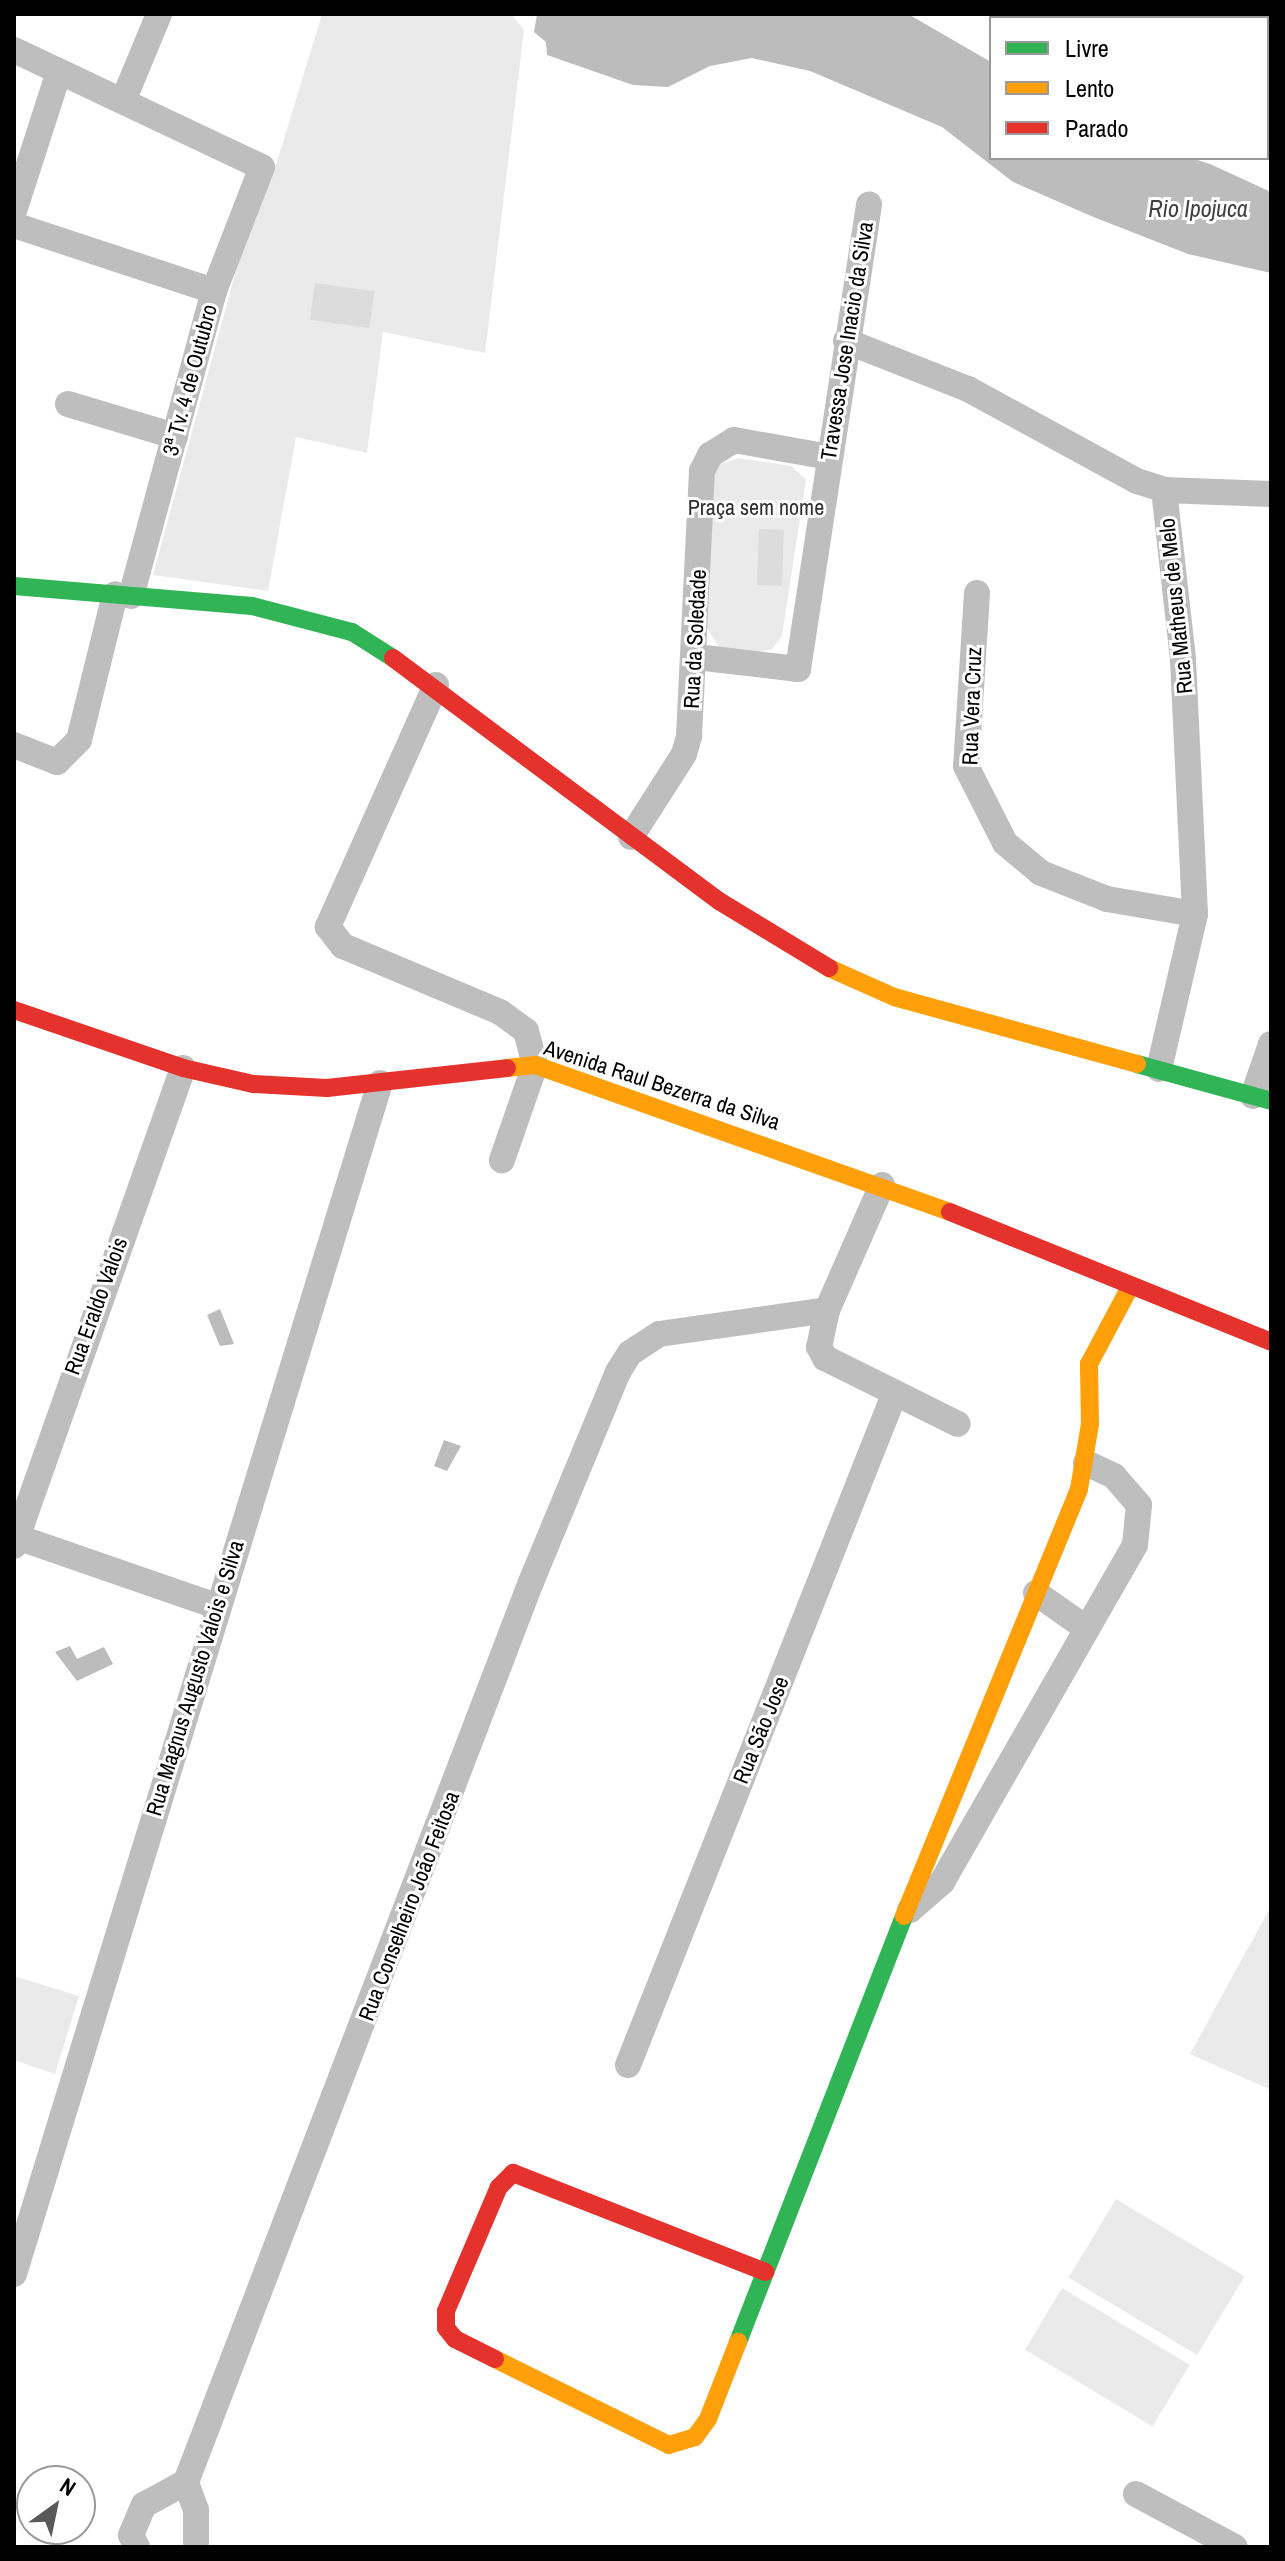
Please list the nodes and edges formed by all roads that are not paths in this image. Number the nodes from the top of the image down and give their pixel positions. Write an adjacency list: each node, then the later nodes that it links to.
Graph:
1 (159, 14): 4 (street)
2 (14, 50): 3 (street)
3 (59, 72): 4 (street); 6 (street)
4 (123, 101): 8 (street, 3ª Tv. 4 de Outubro)
5 (869, 204): 9 (street, Travessa Jose Inacio da Silva)
6 (14, 211)
7 (14, 225): 8 (street)
8 (214, 291): 11 (street, 3ª Tv. 4 de Outubro)
9 (846, 341): 12 (street, Travessa Jose Inacio da Silva); 13 (street, Rua Matheus de Melo)
10 (68, 404): 11 (street)
11 (175, 436): 17 (street, 3ª Tv. 4 de Outubro)
12 (829, 457): 18 (street, Travessa Jose Inacio da Silva); 18 (street, Rua da Soledade)
13 (1164, 490): 14 (street); 22 (street, Rua Matheus de Melo)
14 (1271, 494)
15 (14, 586): 17 (street)
16 (977, 593): 22 (street, Rua Vera Cruz)
17 (123, 595): 19 (street); 20 (street, 3ª Tv. 4 de Outubro)
18 (696, 657): 21 (street, Rua da Soledade)
19 (436, 685): 21 (street); 25 (street)
20 (14, 745)
21 (631, 837): 27 (street)
22 (1195, 914): 27 (street, Rua Matheus de Melo)
23 (14, 1010): 26 (street, Avenida Raul Bezerra da Silva)
24 (1271, 1044): 29 (street)
25 (535, 1065): 28 (street, Avenida Raul Bezerra da Silva); 30 (street); 31 (street, Avenida Raul Bezerra da Silva)
26 (183, 1068): 28 (street, Avenida Raul Bezerra da Silva); 38 (street, Rua Eraldo Valois)
27 (1159, 1069): 29 (street)
28 (380, 1083): 40 (street, Rua Magnus Augusto Valois e Silva)
29 (1262, 1098)
30 (502, 1160)
31 (882, 1185): 32 (street, Avenida Raul Bezerra da Silva); 33 (street)
32 (1131, 1285): 34 (street, Avenida Raul Bezerra da Silva); 37 (street)
33 (827, 1310): 35 (street); 46 (street, Rua Conselheiro João Feitosa)
34 (1271, 1342)
35 (894, 1395): 36 (street); 43 (street, Rua São Jose)
36 (958, 1424)
37 (1086, 1463): 39 (street); 41 (street)
38 (15, 1540): 40 (street)
39 (1036, 1593): 41 (street); 42 (street)
40 (216, 1606): 45 (street, Rua Magnus Augusto Valois e Silva)
41 (1087, 1629): 42 (street)
42 (905, 1914): 44 (street)
43 (628, 2065)
44 (765, 2272): 44 (street)
45 (14, 2274)
46 (186, 2482): 48 (street); 49 (street)
47 (1136, 2494): 50 (street)
48 (137, 2547)
49 (196, 2547)
50 (1235, 2547)

